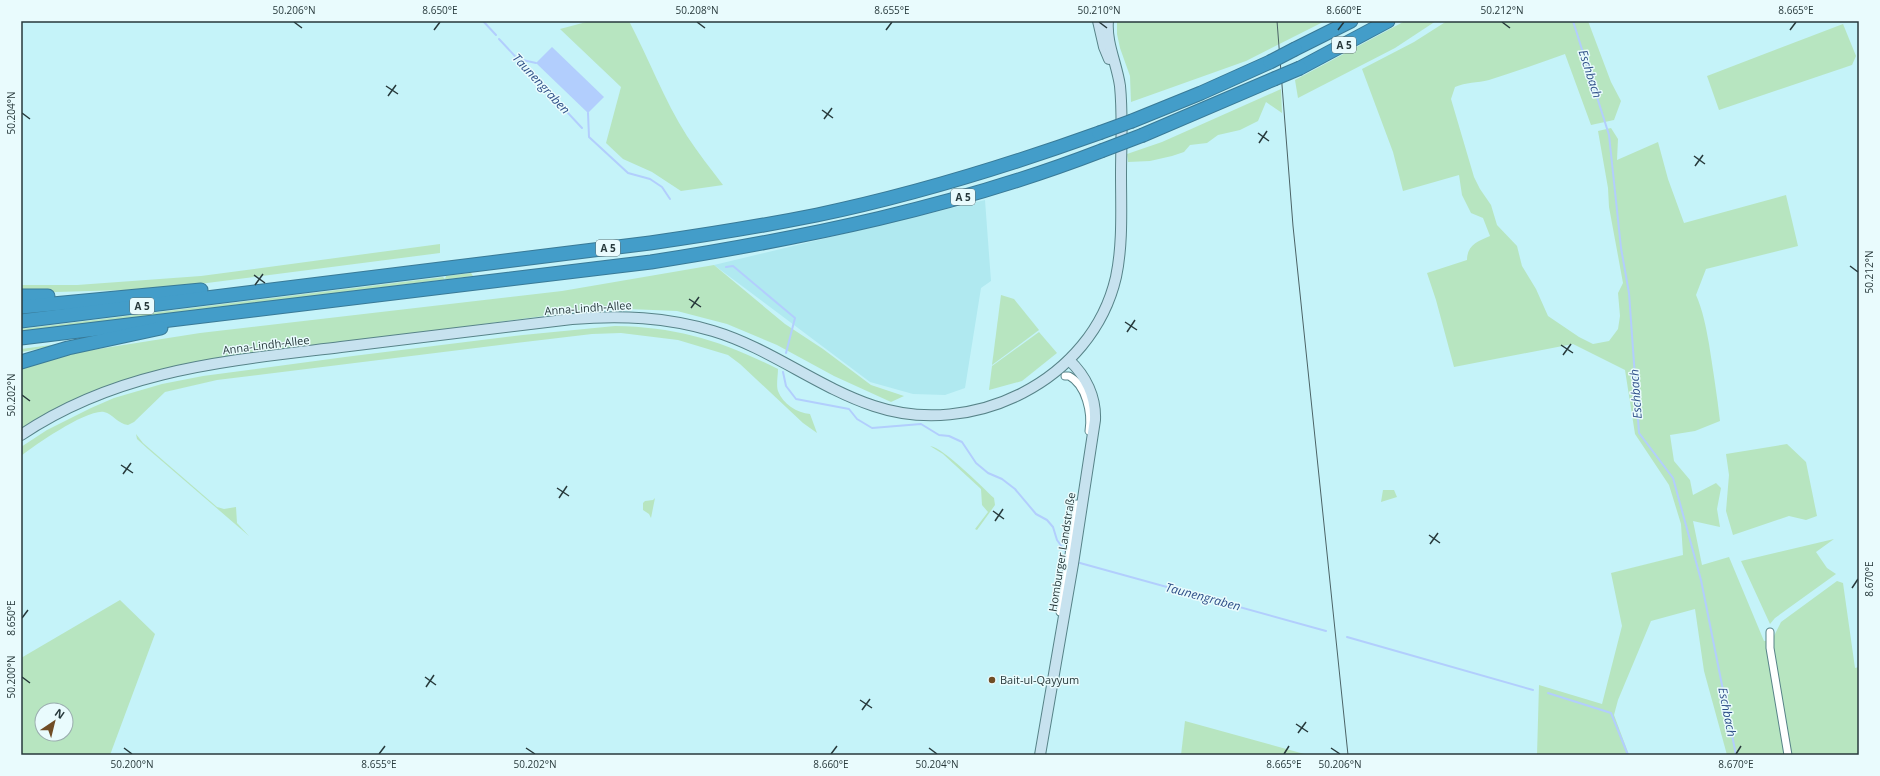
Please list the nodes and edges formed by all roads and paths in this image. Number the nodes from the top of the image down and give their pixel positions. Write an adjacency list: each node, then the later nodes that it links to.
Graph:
1 (1098, 21): 5 (main road)
2 (1108, 21): 5 (main road)
3 (1351, 21): 6 (highway, A 5, bridge)
4 (1388, 21): 10 (highway, A 5, bridge)
5 (1118, 77): 15 (main road, Anna-Lindh-Allee)
6 (262, 291): 8 (highway); 11 (highway, A 5)
7 (21, 296): 8 (highway)
8 (127, 296): 9 (highway)
9 (21, 307)
10 (228, 313): 12 (highway, A 5); 13 (highway)
11 (21, 320)
12 (21, 338)
13 (68, 348): 14 (highway); 16 (highway)
14 (21, 354)
15 (1069, 360): 18 (main road, Anna-Lindh-Allee); 20 (main road, Homburger Landstraße)
16 (21, 362)
17 (1065, 376): 20 (street)
18 (21, 435)
19 (1770, 632): 21 (street)
20 (1038, 755)
21 (1788, 755)

